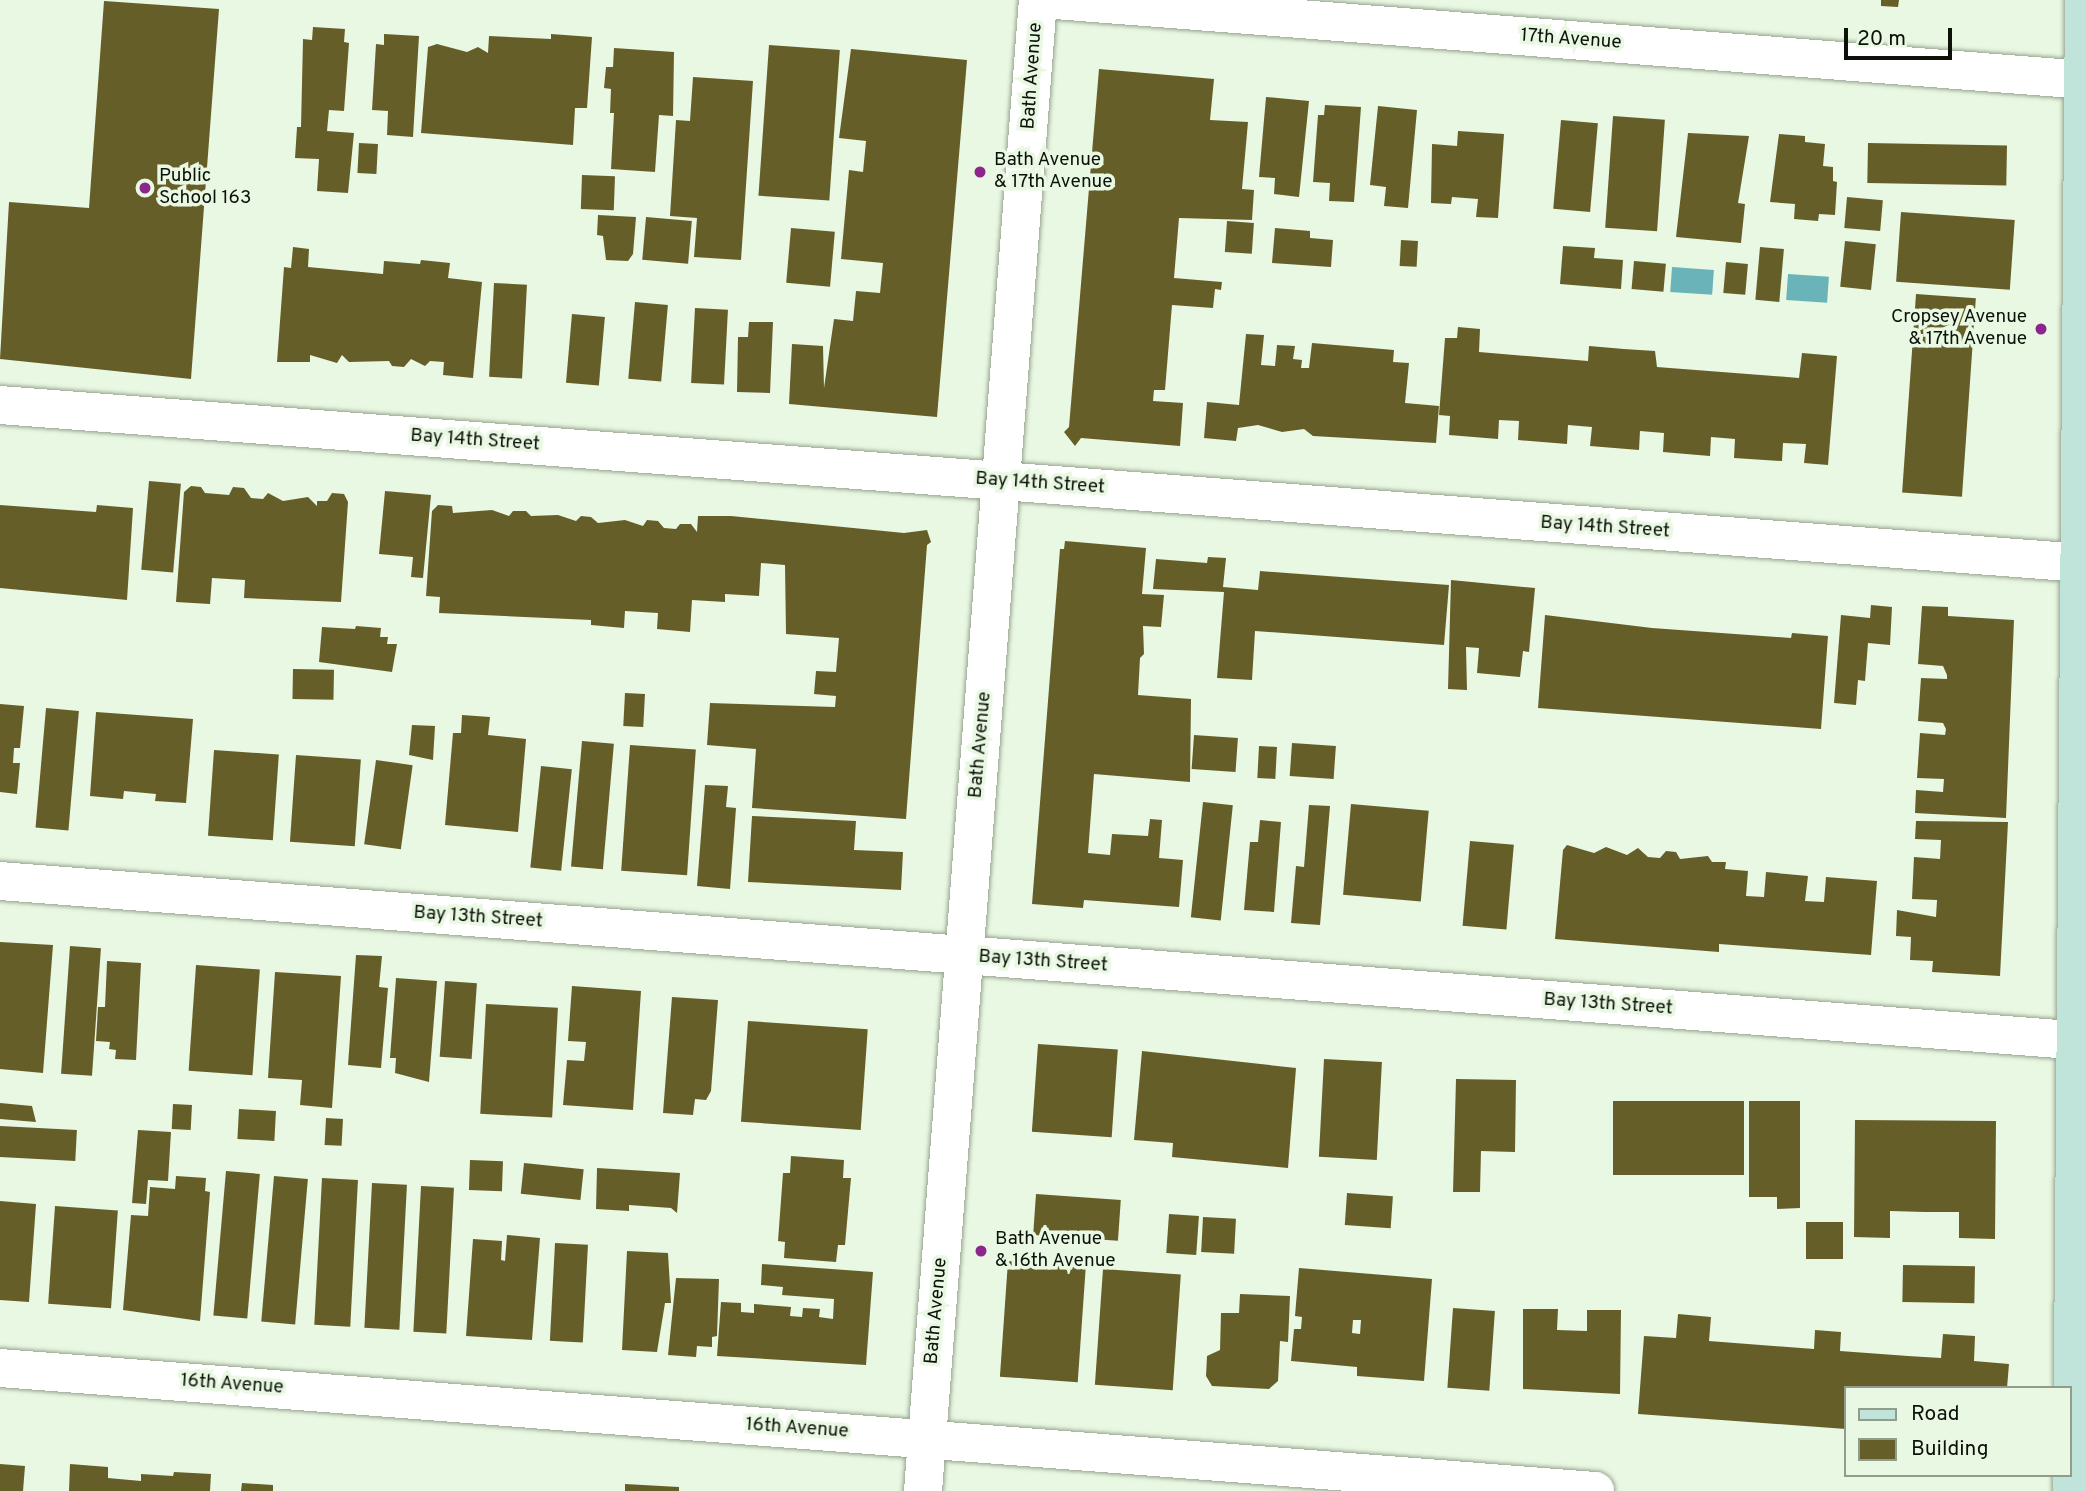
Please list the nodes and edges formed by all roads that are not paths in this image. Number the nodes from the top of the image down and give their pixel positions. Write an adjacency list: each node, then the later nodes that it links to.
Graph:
1 (1038, 0): 6 (street, Bath Avenue)
2 (1055, 0): 4 (street, 17th Avenue)
3 (2084, 0): 4 (main road)
4 (2084, 79): 7 (main road)
5 (0, 405): 6 (street, Bay 14th Street)
6 (1002, 481): 7 (street, Bay 14th Street); 10 (street, Bath Avenue)
7 (2080, 563): 8 (main road)
8 (2084, 614): 11 (main road)
9 (0, 881): 10 (street, Bay 13th Street)
10 (964, 956): 11 (street, Bay 13th Street); 13 (street, Bath Avenue)
11 (2081, 1041): 16 (main road)
12 (0, 1367): 13 (street, 16th Avenue)
13 (927, 1439): 14 (street, Bath Avenue); 15 (street, 16th Avenue)
14 (923, 1491)
15 (1595, 1491)
16 (2072, 1491)

